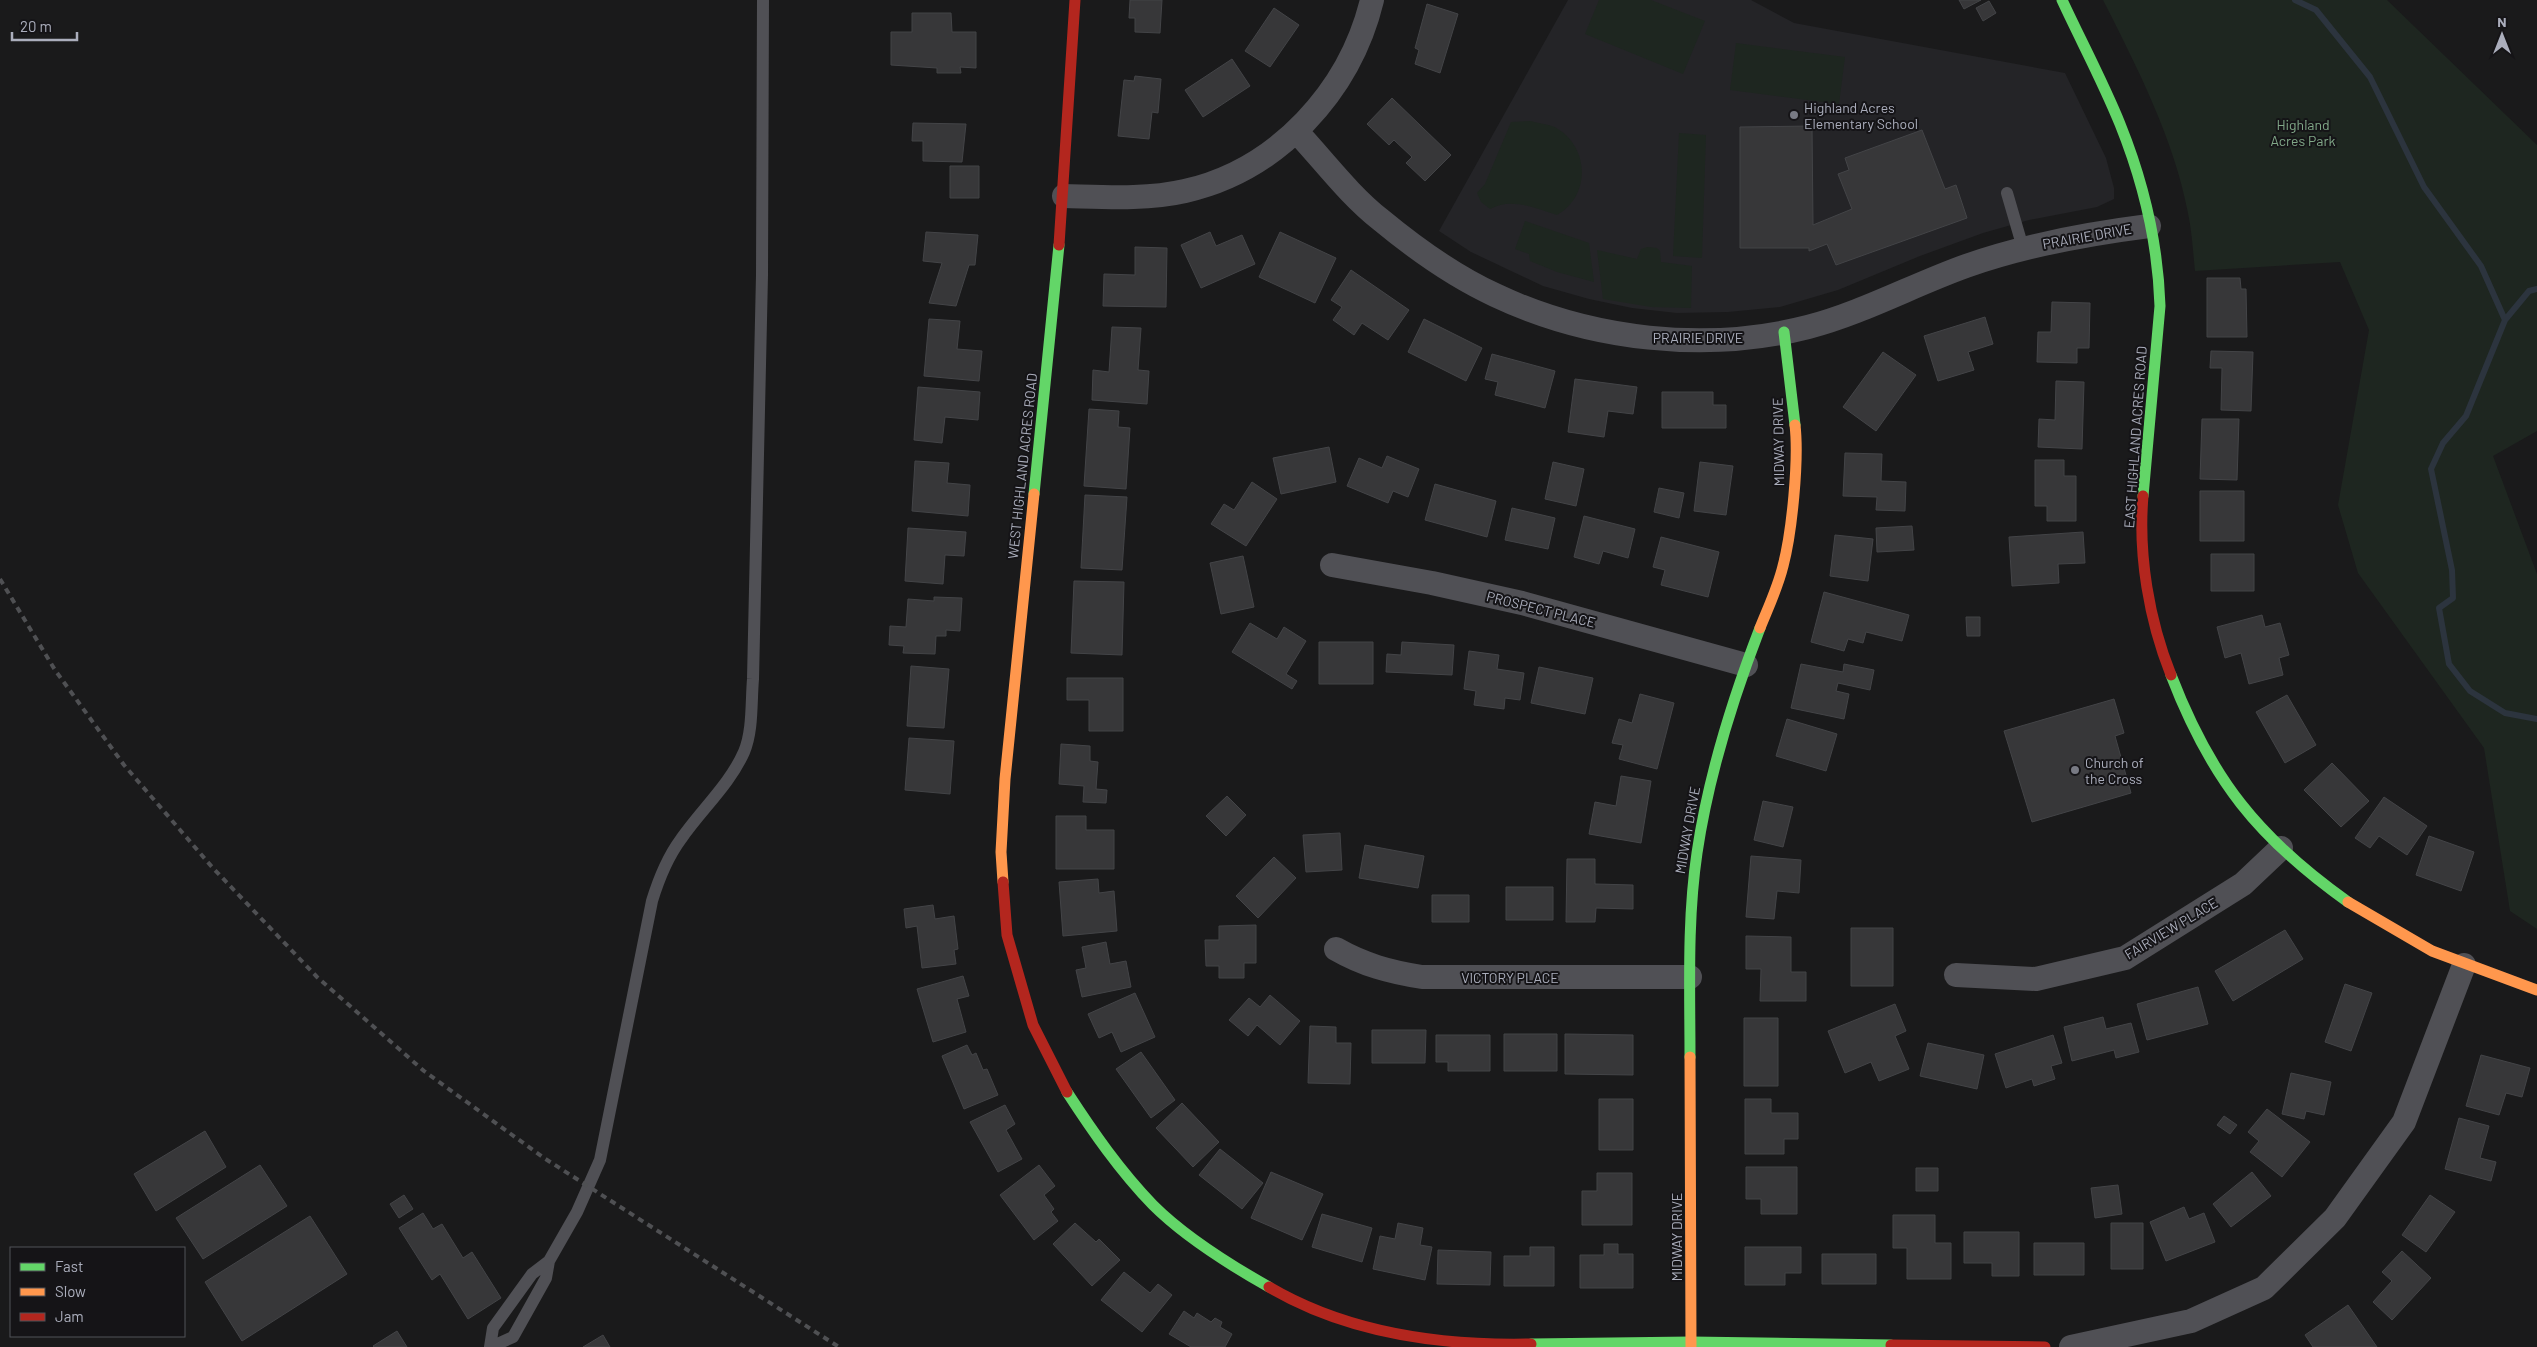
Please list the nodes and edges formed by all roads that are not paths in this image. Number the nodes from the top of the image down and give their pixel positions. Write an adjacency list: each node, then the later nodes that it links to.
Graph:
1 (763, 0): 19 (lane)
2 (1075, 0): 7 (street, WEST HIGHLAND ACRES ROAD)
3 (1372, 0): 5 (street)
4 (2062, 0): 8 (street, EAST HIGHLAND ACRES ROAD)
5 (1297, 132): 7 (street); 10 (street, PRAIRIE DRIVE)
6 (2007, 193): 9 (lane)
7 (1064, 196): 20 (street, WEST HIGHLAND ACRES ROAD)
8 (2149, 226): 9 (street, PRAIRIE DRIVE); 13 (street, EAST HIGHLAND ACRES ROAD)
9 (2023, 248): 10 (street, PRAIRIE DRIVE)
10 (1784, 332): 12 (street, MIDWAY DRIVE)
11 (1332, 565): 12 (street, PROSPECT PLACE)
12 (1746, 665): 17 (street, MIDWAY DRIVE)
13 (2281, 848): 15 (street, EAST HIGHLAND ACRES ROAD); 16 (street, FAIRVIEW PLACE)
14 (1336, 949): 17 (street, VICTORY PLACE)
15 (2464, 965): 18 (street, EAST HIGHLAND ACRES ROAD); 23 (street)
16 (1956, 975)
17 (1690, 977): 20 (street, MIDWAY DRIVE)
18 (2537, 990)
19 (549, 1261): 21 (lane); 21 (lane)
20 (1691, 1345): 22 (street, WEST HIGHLAND ACRES ROAD)
21 (490, 1347)
22 (2045, 1347)
23 (2072, 1347)

